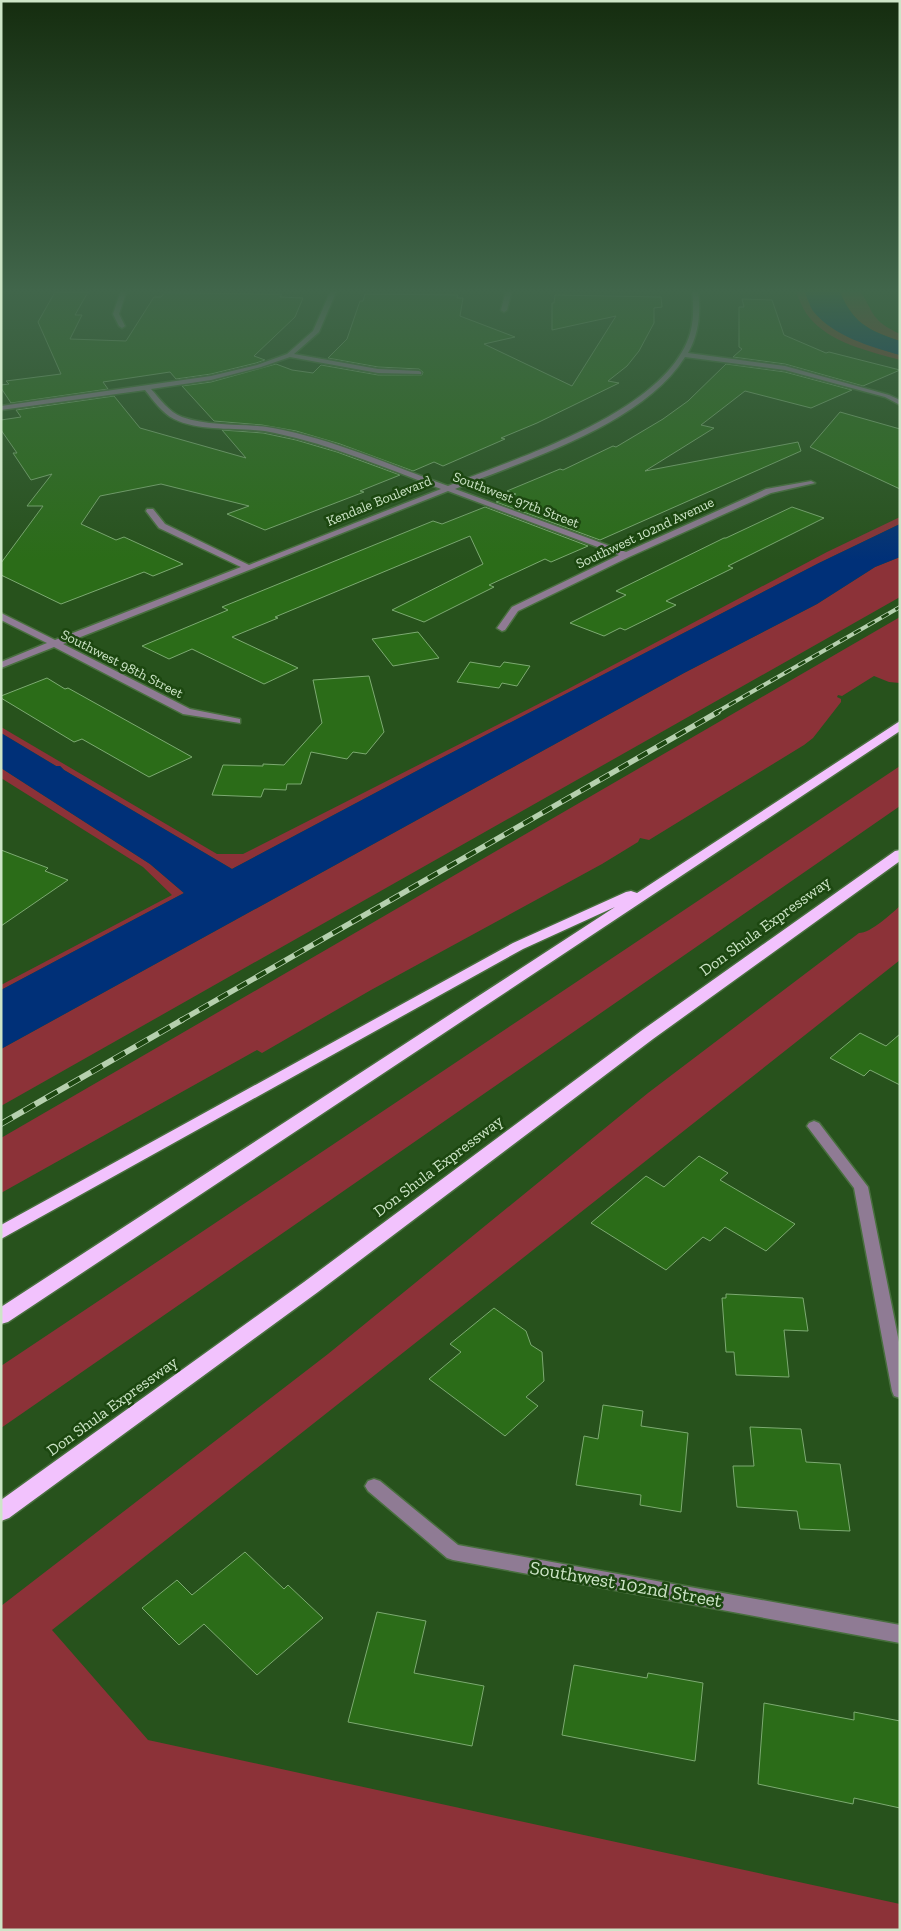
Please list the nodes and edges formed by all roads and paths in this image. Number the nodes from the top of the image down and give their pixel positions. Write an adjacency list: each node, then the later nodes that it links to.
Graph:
1 (197, 380): 4 (street)
2 (663, 380): 8 (street, Kendale Boulevard)
3 (829, 380): 5 (street)
4 (147, 388): 6 (street); 8 (street, Southwest 97th Street)
5 (900, 402)
6 (1, 408)
7 (811, 484): 10 (street, Southwest 102nd Avenue)
8 (449, 488): 10 (street, Southwest 97th Street); 11 (street, Kendale Boulevard)
9 (150, 511): 11 (street)
10 (626, 555): 13 (street, Southwest 102nd Avenue)
11 (249, 568): 14 (street, Kendale Boulevard)
12 (1, 616): 14 (street, Southwest 98th Street)
13 (502, 628)
14 (54, 644): 15 (street, Kendale Boulevard); 16 (street, Southwest 98th Street)
15 (1, 665)
16 (236, 721)
17 (900, 725): 19 (highway)
18 (900, 854): 25 (highway, Don Shula Expressway)
19 (673, 876): 21 (highway); 22 (highway)
20 (814, 1126): 23 (street)
21 (1, 1233)
22 (1, 1317)
23 (900, 1391)
24 (374, 1486): 26 (street, Southwest 102nd Street)
25 (1, 1512)
26 (900, 1634)

